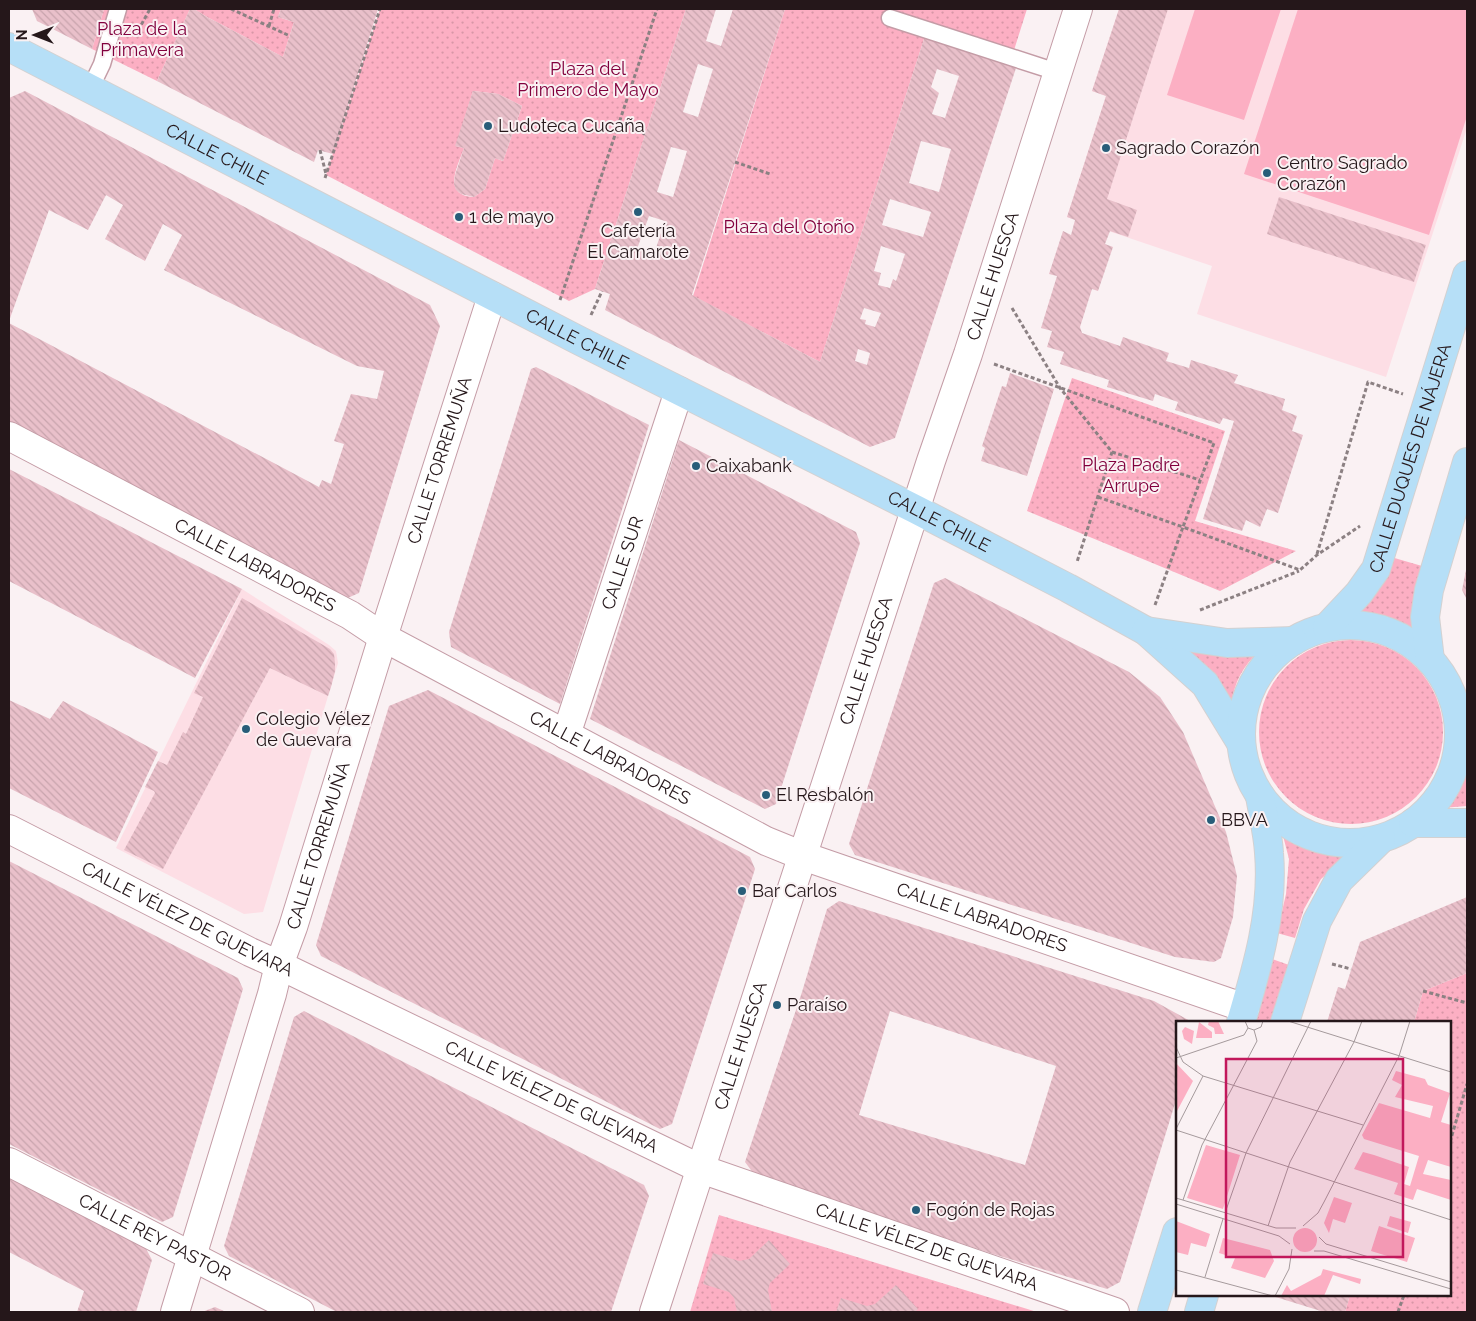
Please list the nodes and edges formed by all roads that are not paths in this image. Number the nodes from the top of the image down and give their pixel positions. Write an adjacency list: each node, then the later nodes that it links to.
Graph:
1 (118, 9): 6 (lane)
2 (1078, 9): 5 (street, CALLE HUESCA)
3 (890, 18): 5 (lane)
4 (9, 47): 6 (main road, CALLE CHILE)
5 (1058, 72): 12 (street, CALLE HUESCA)
6 (90, 89): 8 (main road, CALLE CHILE)
7 (1467, 275): 13 (main road, CALLE DUQUES DE NÁJERA)
8 (492, 296): 9 (main road, CALLE CHILE); 15 (street, CALLE TORREMUÑA)
9 (679, 391): 12 (main road, CALLE CHILE); 18 (street, CALLE SUR)
10 (9, 436): 15 (street, CALLE LABRADORES)
11 (1467, 462): 17 (main road)
12 (916, 509): 14 (main road, CALLE CHILE); 26 (street, CALLE HUESCA)
13 (1327, 627): 16 (main road); 17 (main road)
14 (1146, 631): 16 (main road, CALLE CHILE); 20 (main road, CALLE CHILE)
15 (383, 638): 18 (street, CALLE LABRADORES); 27 (street, CALLE TORREMUÑA)
16 (1293, 641): 20 (main road)
17 (1430, 660): 19 (main road)
18 (566, 735): 26 (street, CALLE LABRADORES)
19 (1463, 738): 22 (main road)
20 (1241, 743): 21 (main road)
21 (1260, 796): 25 (main road); 28 (main road)
22 (1413, 823): 23 (main road); 25 (main road)
23 (1467, 823)
24 (9, 829): 27 (street, CALLE VÉLEZ DE GUEVARA)
25 (1381, 839): 29 (main road)
26 (803, 856): 28 (street, CALLE LABRADORES); 31 (street, CALLE HUESCA)
27 (279, 965): 31 (street, CALLE VÉLEZ DE GUEVARA); 33 (street, CALLE TORREMUÑA)
28 (1243, 1015)
29 (1285, 1021)
30 (9, 1162): 33 (street, CALLE REY PASTOR)
31 (701, 1169): 37 (street, CALLE HUESCA); 38 (street, CALLE VÉLEZ DE GUEVARA)
32 (1176, 1235): 39 (main road)
33 (191, 1256): 35 (street, CALLE TORREMUÑA); 36 (street, CALLE REY PASTOR)
34 (1204, 1296): 40 (main road)
35 (175, 1312)
36 (300, 1312)
37 (654, 1312)
38 (1115, 1312)
39 (1152, 1312)
40 (1199, 1312)

